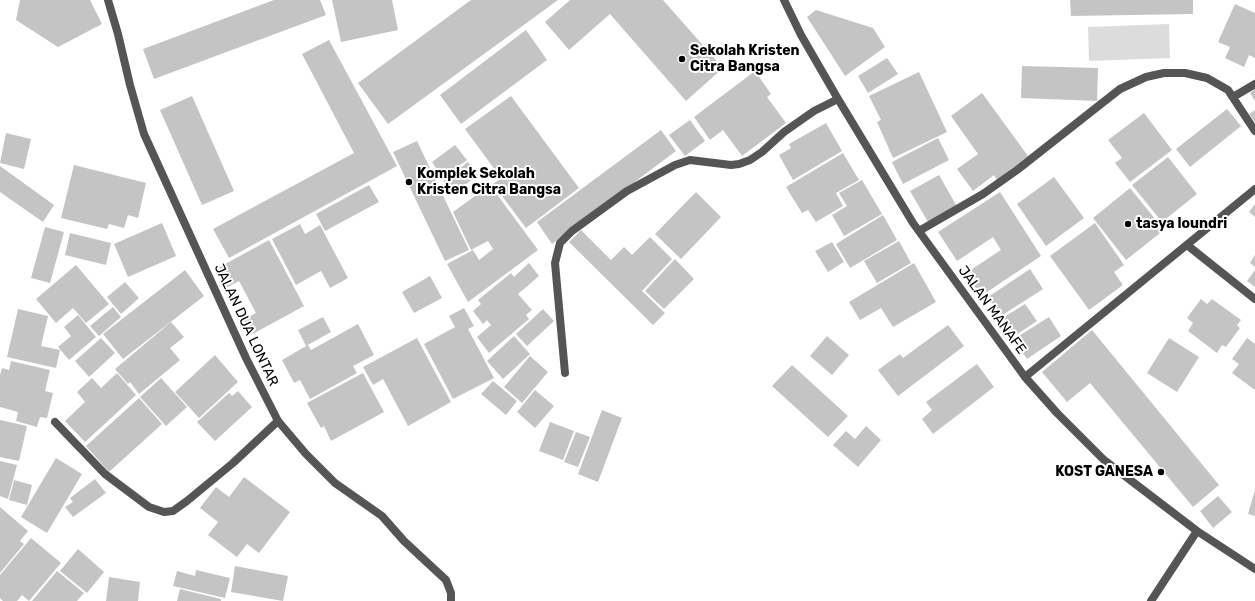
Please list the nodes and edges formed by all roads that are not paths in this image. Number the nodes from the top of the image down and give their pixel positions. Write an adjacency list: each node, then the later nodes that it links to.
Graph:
1 (108, 0): 13 (street, JALAN DUA LONTAR)
2 (784, 0): 5 (street, JALAN MANAFE)
3 (1255, 84): 4 (street)
4 (1233, 97): 6 (street); 8 (street)
5 (838, 99): 8 (street, JALAN MANAFE); 11 (street)
6 (1255, 131)
7 (1255, 189): 9 (street)
8 (919, 231): 12 (street, JALAN MANAFE)
9 (1187, 245): 10 (street); 12 (street)
10 (1255, 299)
11 (565, 373)
12 (1025, 378): 15 (street, JALAN MANAFE)
13 (278, 421): 14 (street); 17 (street, JALAN DUA LONTAR)
14 (55, 422)
15 (1198, 531): 16 (street, JALAN MANAFE); 18 (street)
16 (1255, 569)
17 (451, 601)
18 (1151, 601)

